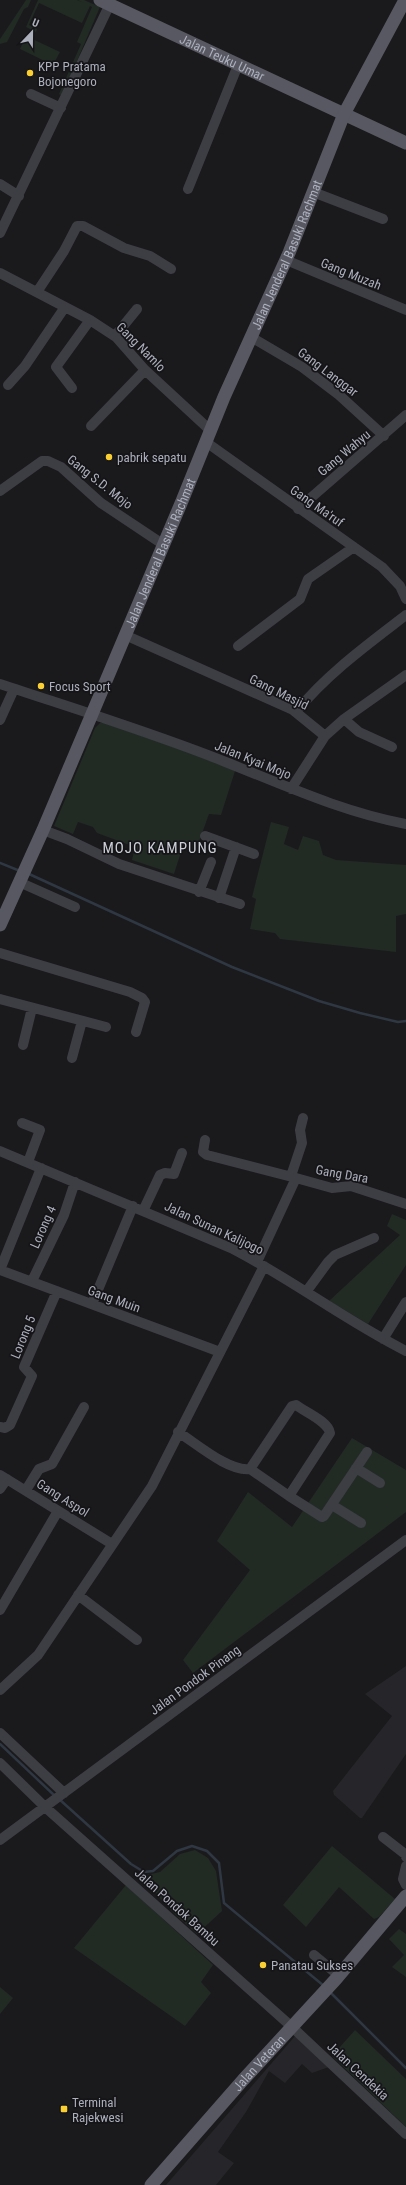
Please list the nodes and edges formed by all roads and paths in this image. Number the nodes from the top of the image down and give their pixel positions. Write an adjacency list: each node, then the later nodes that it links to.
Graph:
1 (405, 0): 6 (main road, Jalan Jenderal Basuki Rachmat)
2 (107, 1): 3 (main road, Jalan Teuku Umar); 5 (street)
3 (238, 65): 6 (main road, Jalan Teuku Umar); 9 (street)
4 (31, 94): 5 (street)
5 (61, 108): 11 (street)
6 (344, 114): 7 (main road, Jalan Teuku Umar); 10 (main road, Jalan Jenderal Basuki Rachmat)
7 (406, 143)
8 (0, 184): 11 (street)
9 (188, 189)
10 (313, 192): 12 (street); 14 (main road, Jalan Jenderal Basuki Rachmat)
11 (19, 196): 13 (street)
12 (384, 219)
13 (0, 233)
14 (286, 260): 20 (street, Gang Muzah); 23 (main road, Jalan Jenderal Basuki Rachmat)
15 (171, 268): 17 (street)
16 (0, 274): 17 (street, Gang Namlo)
17 (37, 292): 18 (street, Gang Namlo)
18 (65, 307): 21 (street, Gang Namlo); 25 (street)
19 (137, 309): 22 (street)
20 (406, 310)
21 (90, 320): 22 (street, Gang Namlo); 26 (street)
22 (115, 336): 24 (street, Gang Namlo)
23 (251, 337): 29 (main road, Jalan Jenderal Basuki Rachmat); 30 (street, Gang Langgar)
24 (145, 370): 28 (street); 29 (street, Gang Namlo)
25 (8, 385)
26 (72, 388)
27 (406, 415): 30 (street, Gang Wahyu)
28 (91, 426)
29 (208, 436): 32 (street, Gang Ma'ruf); 33 (main road, Jalan Jenderal Basuki Rachmat)
30 (384, 436): 32 (street, Gang Wahyu)
31 (0, 491): 33 (street, Gang S.D. Mojo)
32 (298, 509): 34 (street, Gang Ma'ruf)
33 (164, 545): 38 (main road, Jalan Jenderal Basuki Rachmat)
34 (354, 547): 35 (street, Gang Ma'ruf); 39 (street)
35 (403, 584): 36 (street, Gang Ma'ruf)
36 (406, 599)
37 (406, 616): 43 (street)
38 (125, 635): 43 (street, Gang Masjid); 44 (main road, Jalan Jenderal Basuki Rachmat)
39 (238, 646)
40 (406, 675): 45 (street)
41 (0, 684): 42 (street, Jalan Kyai Mojo)
42 (14, 689): 44 (street, Jalan Kyai Mojo); 46 (street)
43 (296, 712): 47 (street, Gang Masjid)
44 (92, 713): 49 (street, Jalan Kyai Mojo); 51 (main road, Jalan Jenderal Basuki Rachmat)
45 (344, 719): 47 (street); 48 (street)
46 (0, 720)
47 (325, 736): 49 (street)
48 (392, 747)
49 (291, 789): 50 (street, Jalan Kyai Mojo)
50 (406, 824)
51 (43, 830): 56 (main road, Jalan Jenderal Basuki Rachmat); 57 (street)
52 (205, 836): 53 (street)
53 (236, 847): 54 (street); 58 (street)
54 (254, 854)
55 (211, 862): 57 (street)
56 (20, 881): 60 (street); 61 (main road, Jalan Jenderal Basuki Rachmat)
57 (199, 892): 58 (street)
58 (219, 898): 59 (street)
59 (240, 904)
60 (75, 907)
61 (0, 925)
62 (0, 953): 67 (street)
63 (0, 999): 64 (street)
64 (32, 1008): 65 (street); 68 (street)
65 (82, 1021): 66 (street); 69 (street)
66 (106, 1027)
67 (136, 1032)
68 (23, 1045)
69 (72, 1058)
70 (303, 1118): 77 (street)
71 (22, 1123): 75 (street)
72 (205, 1140): 77 (street, Gang Dara)
73 (0, 1151): 75 (street, Jalan Sunan Kalijogo)
74 (182, 1153): 81 (street)
75 (28, 1162): 76 (street, Jalan Sunan Kalijogo)
76 (41, 1168): 78 (street, Jalan Sunan Kalijogo); 84 (street)
77 (293, 1177): 79 (street, Gang Dara); 83 (street, Gang Dara)
78 (75, 1182): 80 (street, Jalan Sunan Kalijogo); 85 (street, Lorong 4)
79 (406, 1204)
80 (133, 1206): 81 (street, Jalan Sunan Kalijogo); 89 (street)
81 (143, 1211): 83 (street, Jalan Sunan Kalijogo)
82 (374, 1238): 87 (street)
83 (261, 1264): 87 (street, Jalan Sunan Kalijogo); 92 (street, Gang Dara)
84 (0, 1270): 85 (street, Gang Muin)
85 (32, 1281): 86 (street, Gang Muin)
86 (57, 1291): 89 (street, Gang Muin); 94 (street, Lorong 5)
87 (306, 1292): 90 (street, Jalan Sunan Kalijogo)
88 (406, 1302): 90 (street)
89 (92, 1304): 92 (street, Gang Muin)
90 (383, 1339): 91 (street, Jalan Sunan Kalijogo)
91 (406, 1351)
92 (220, 1352): 95 (street, Gang Dara)
93 (84, 1407): 102 (street)
94 (0, 1427)
95 (178, 1432): 98 (street); 108 (street, Gang Dara)
96 (367, 1452): 97 (street)
97 (356, 1468): 100 (street); 104 (street)
98 (250, 1469): 103 (street); 103 (street)
99 (3, 1477): 101 (street); 102 (street, Gang Aspol)
100 (380, 1483)
101 (0, 1489)
102 (26, 1490): 105 (street, Gang Aspol)
103 (289, 1496): 104 (street)
104 (332, 1505): 106 (street)
105 (58, 1510): 108 (street, Gang Aspol); 110 (street)
106 (361, 1523)
107 (406, 1540): 115 (street, Jalan Pondok Pinang)
108 (112, 1544): 109 (street, Gang Dara)
109 (78, 1595): 111 (street); 112 (street, Gang Dara)
110 (0, 1610)
111 (137, 1640)
112 (0, 1690)
113 (0, 1733): 115 (street)
114 (0, 1763): 116 (street, Jalan Pondok Bambu)
115 (64, 1793): 116 (street, Jalan Pondok Pinang)
116 (49, 1804): 118 (street, Jalan Pondok Pinang); 127 (street, Jalan Pondok Bambu)
117 (383, 1838): 119 (street)
118 (0, 1840)
119 (406, 1857)
120 (406, 1866): 121 (street)
121 (406, 1885)
122 (406, 1896): 124 (main road, Jalan Veteran)
123 (406, 1908): 124 (main road, Jalan Veteran)
124 (368, 1942): 126 (main road, Jalan Veteran)
125 (314, 1955): 126 (street)
126 (337, 1977): 127 (main road, Jalan Veteran)
127 (292, 2027): 128 (street, Jalan Cendekia); 129 (main road, Jalan Veteran)
128 (406, 2134)
129 (151, 2185)

